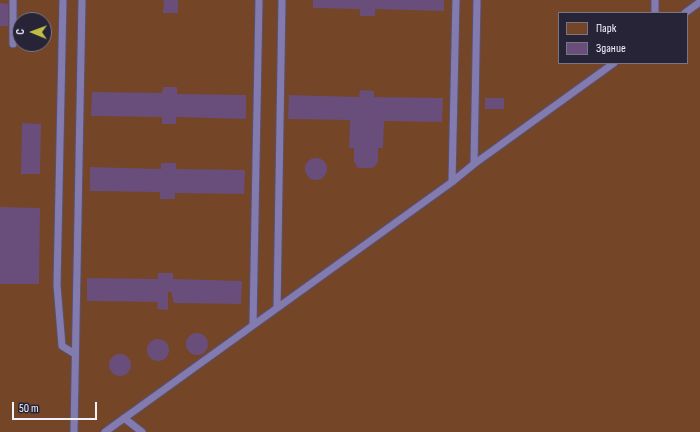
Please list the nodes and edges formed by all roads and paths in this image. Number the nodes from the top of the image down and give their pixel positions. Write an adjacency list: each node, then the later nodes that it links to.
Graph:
1 (14, 0): 10 (lane)
2 (63, 0): 18 (lane)
3 (82, 0): 18 (lane)
4 (259, 0): 17 (lane)
5 (282, 0): 16 (lane)
6 (456, 0): 15 (lane)
7 (477, 0): 14 (lane)
8 (655, 0): 11 (lane)
9 (700, 2): 12 (lane)
10 (14, 12)
11 (655, 12)
12 (685, 12)
13 (613, 64): 14 (lane)
14 (474, 164): 15 (lane)
15 (452, 182): 16 (lane)
16 (277, 308): 17 (lane)
17 (253, 324): 19 (lane)
18 (75, 354): 20 (lane)
19 (124, 418): 21 (lane); 22 (lane)
20 (74, 432)
21 (104, 432)
22 (142, 432)

